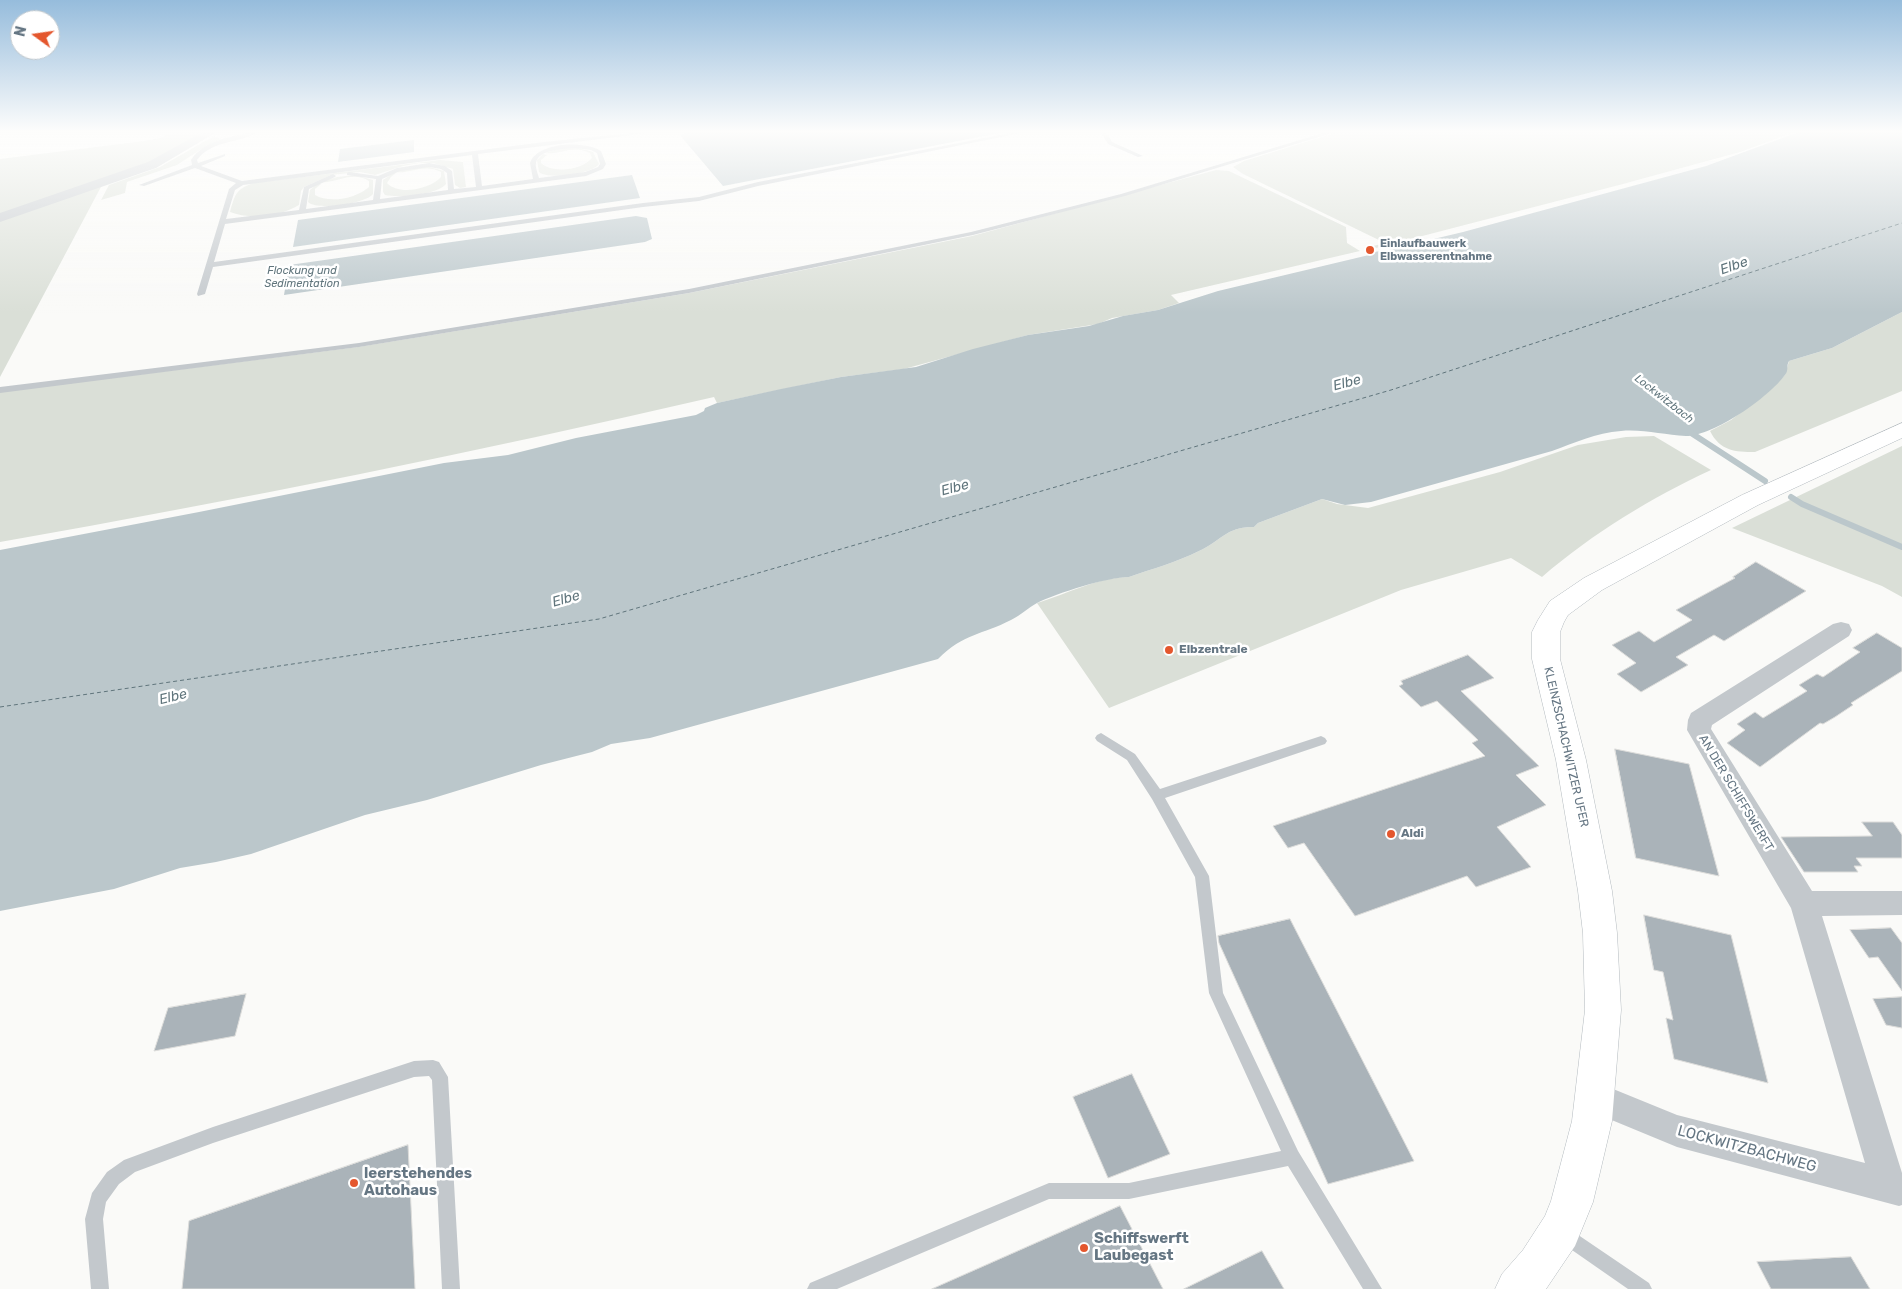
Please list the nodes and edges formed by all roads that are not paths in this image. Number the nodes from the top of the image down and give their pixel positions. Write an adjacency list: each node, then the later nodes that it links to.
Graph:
1 (71, 193): 10 (street)
2 (231, 193): 11 (lane)
3 (305, 193): 9 (lane)
4 (377, 193): 8 (lane)
5 (441, 193): 8 (lane)
6 (722, 193): 12 (lane)
7 (1130, 193): 14 (lane)
8 (376, 201): 9 (lane)
9 (302, 211): 11 (lane)
10 (0, 218)
11 (223, 222): 12 (lane)
12 (211, 265): 13 (lane)
13 (201, 294)
14 (0, 390)
15 (1902, 430): 22 (street, KLEINZSCHACHWITZER UFER)
16 (1840, 630): 21 (street, AN DER SCHIFFSWERFT)
17 (1100, 738): 19 (lane)
18 (1321, 742): 19 (lane)
19 (1157, 795): 23 (lane)
20 (1902, 903): 21 (street)
21 (1804, 904): 24 (street, AN DER SCHIFFSWERFT)
22 (1596, 1098): 24 (street, LOCKWITZBACHWEG); 25 (street, KLEINZSCHACHWITZER UFER)
23 (1292, 1156): 28 (lane); 29 (lane)
24 (1895, 1188)
25 (1538, 1262): 30 (lane)
26 (100, 1289): 27 (lane)
27 (451, 1289)
28 (816, 1289)
29 (1373, 1289)
30 (1643, 1289)

